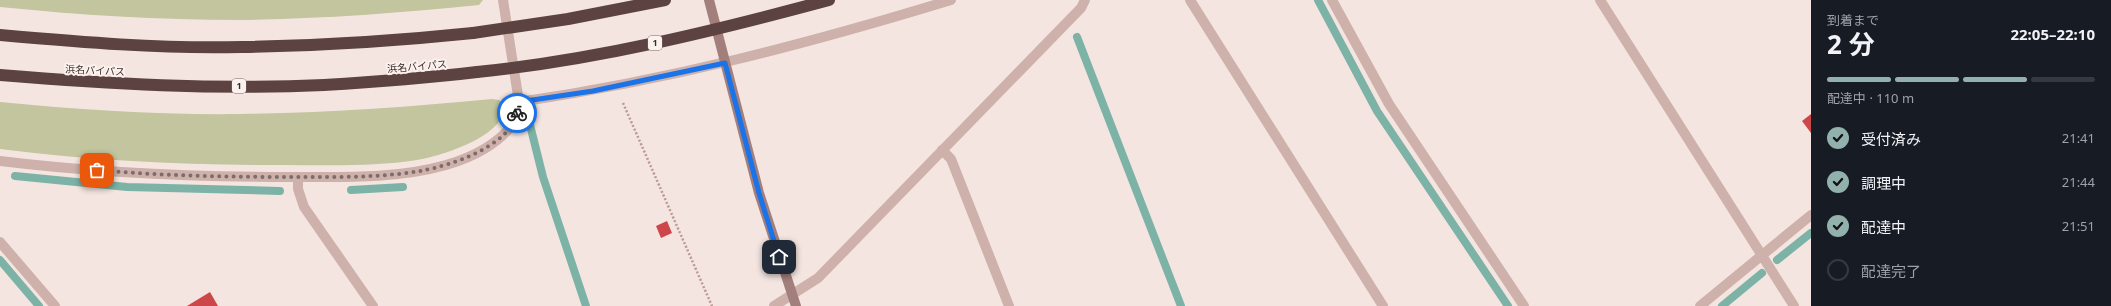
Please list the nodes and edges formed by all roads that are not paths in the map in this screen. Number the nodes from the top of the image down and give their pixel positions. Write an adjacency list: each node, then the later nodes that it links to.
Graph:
1 (503, 0): 13 (street)
2 (665, 0): 10 (highway, bridge)
3 (709, 0): 11 (street)
4 (829, 0): 12 (highway, 浜名バイパス / 1, bridge)
5 (951, 0): 11 (street)
6 (1085, 0): 14 (street)
7 (1190, 0): 26 (street)
8 (1332, 0): 27 (street)
9 (1600, 0): 19 (street)
10 (0, 35)
11 (725, 63): 13 (street); 20 (street)
12 (0, 75)
13 (519, 102): 16 (street)
14 (942, 150): 20 (street); 25 (street)
15 (0, 161): 16 (street)
16 (298, 177): 22 (street)
17 (1811, 215): 19 (street)
18 (0, 242): 21 (street)
19 (1762, 255): 28 (street); 29 (street)
20 (792, 294): 23 (street); 24 (street)
21 (55, 306)
22 (373, 306)
23 (774, 306)
24 (796, 306)
25 (1009, 306)
26 (1383, 306)
27 (1524, 306)
28 (1700, 306)
29 (1794, 306)

